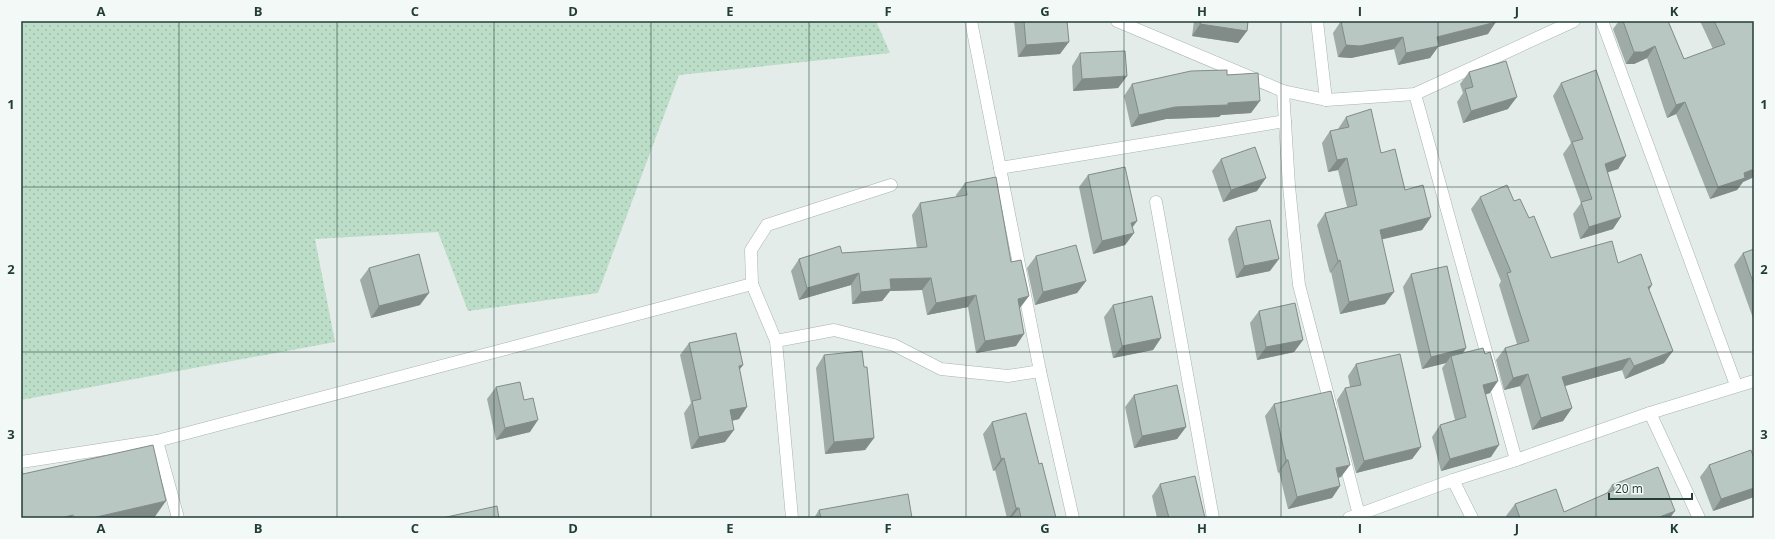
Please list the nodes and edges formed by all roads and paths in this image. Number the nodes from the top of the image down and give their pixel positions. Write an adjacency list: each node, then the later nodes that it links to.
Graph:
1 (971, 21): 10 (street)
2 (1117, 21): 6 (street)
3 (1317, 21): 8 (street)
4 (1574, 21): 7 (street)
5 (1602, 21): 17 (street)
6 (1283, 91): 8 (street); 9 (street)
7 (1415, 94): 8 (street); 22 (street)
8 (1326, 100)
9 (1285, 121): 10 (street); 19 (street)
10 (1000, 168): 15 (street)
11 (891, 185): 13 (street)
12 (1156, 202): 29 (street)
13 (752, 284): 14 (street); 21 (street)
14 (776, 342): 15 (street); 27 (street)
15 (1040, 371): 28 (street)
16 (1754, 381): 17 (street)
17 (1736, 385): 18 (street)
18 (1650, 413): 22 (street); 31 (street)
19 (1333, 415)
20 (1339, 438): 25 (street)
21 (157, 441): 23 (street); 26 (street)
22 (1516, 460): 24 (street)
23 (21, 462)
24 (1453, 480): 25 (street); 30 (street)
25 (1354, 516)
26 (178, 518)
27 (792, 518)
28 (1073, 518)
29 (1212, 518)
30 (1472, 518)
31 (1699, 518)

